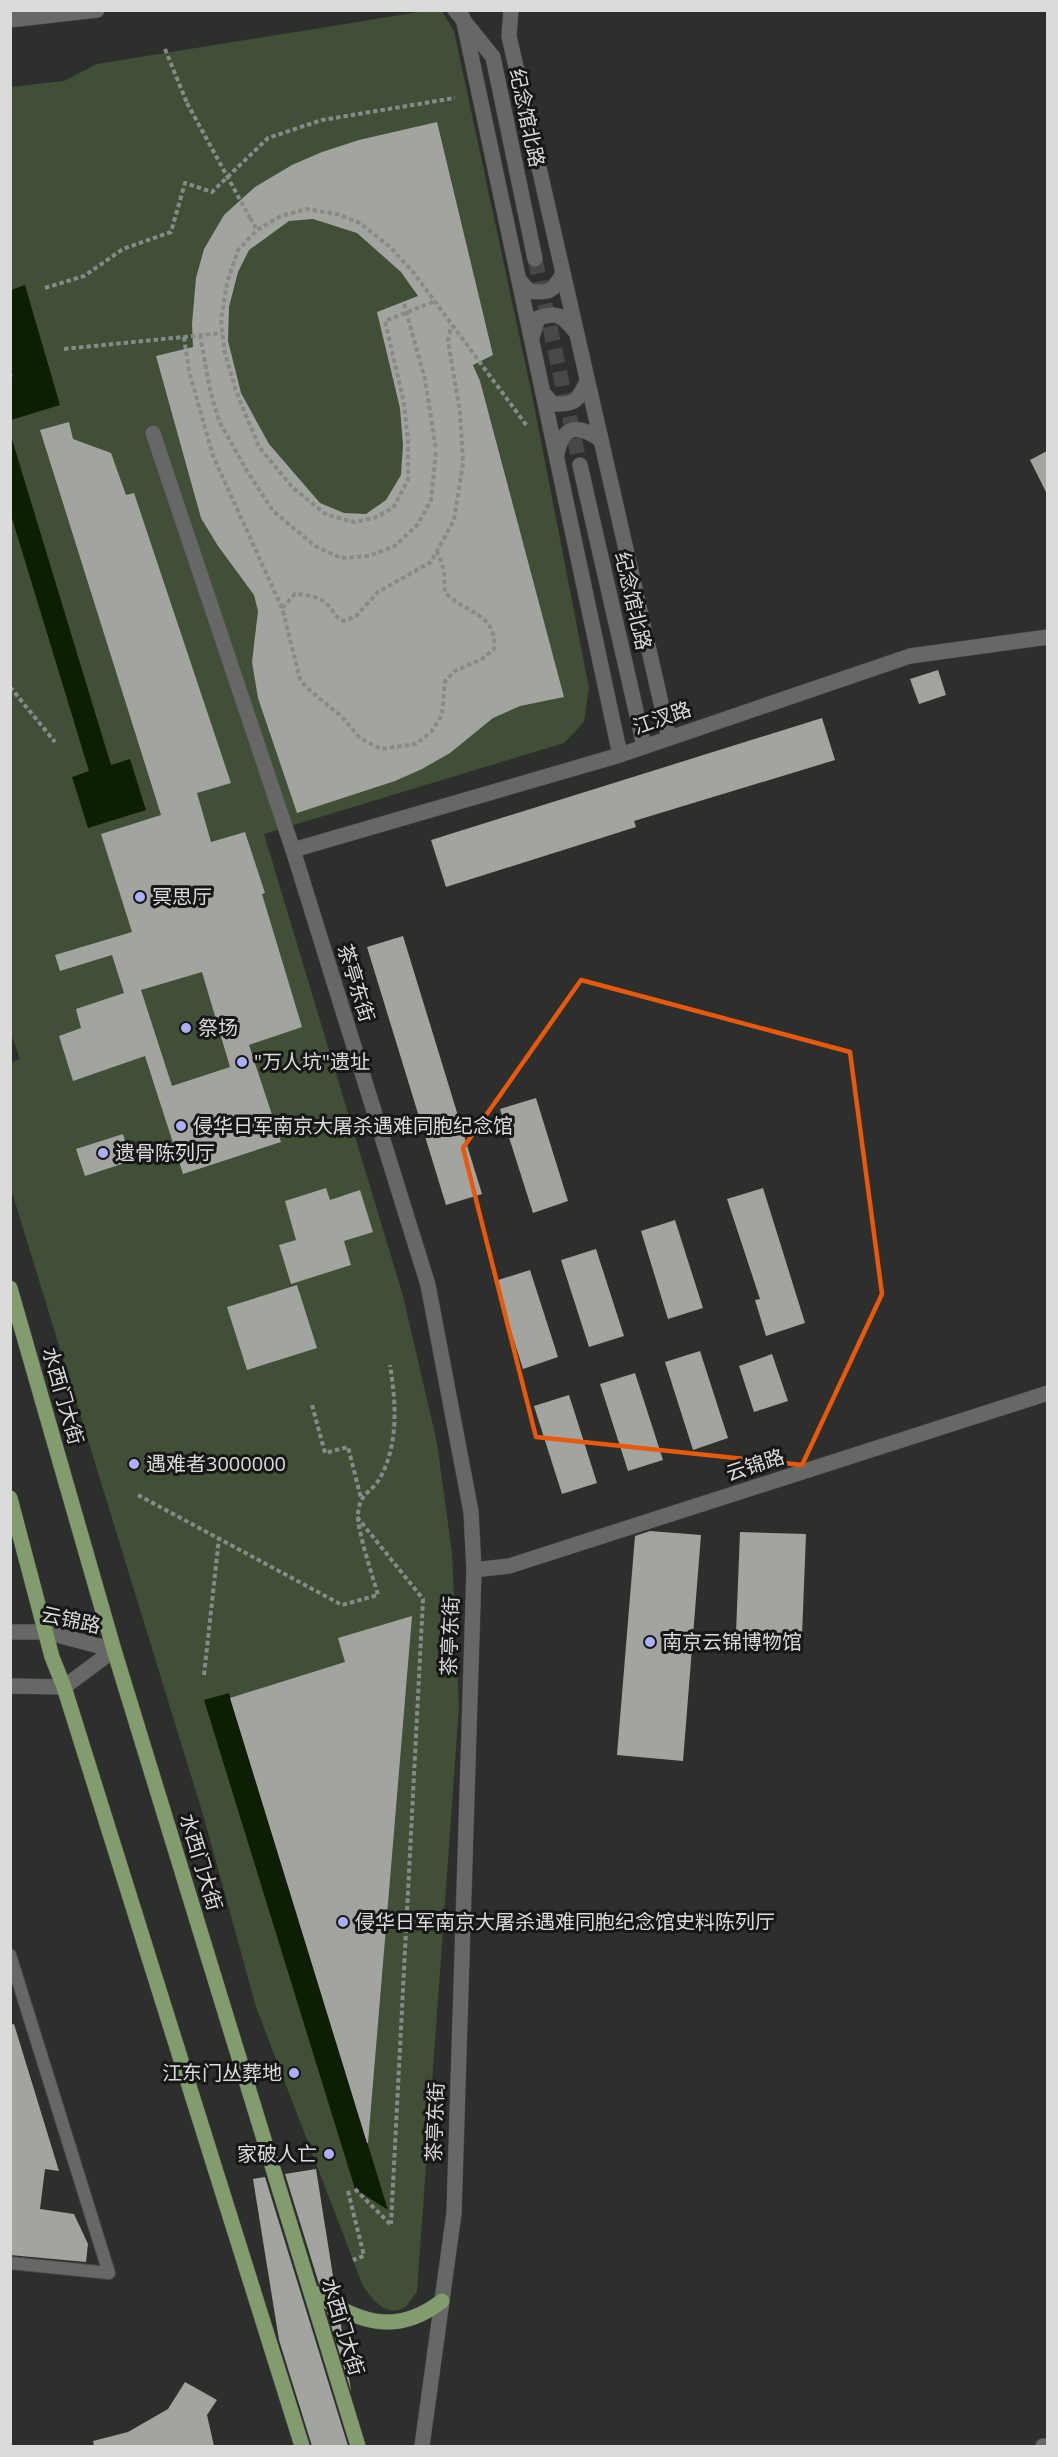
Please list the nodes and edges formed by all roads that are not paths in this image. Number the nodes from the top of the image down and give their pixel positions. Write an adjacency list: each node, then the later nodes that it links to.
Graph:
1 (97, 10): 4 (street)
2 (509, 10): 5 (street, 纪念馆北路); 7 (street)
3 (459, 14): 5 (street, 纪念馆北路); 8 (street)
4 (10, 20)
5 (493, 57): 6 (street, 纪念馆北路)
6 (535, 259)
7 (563, 274): 8 (street); 9 (street)
8 (519, 280): 10 (street)
9 (577, 333): 10 (street); 11 (street)
10 (532, 338): 12 (street)
11 (586, 381): 12 (street); 14 (street)
12 (543, 393): 15 (street)
13 (153, 433): 21 (street, 茶亭东街)
14 (602, 440): 15 (street); 18 (street)
15 (556, 455): 20 (street)
16 (580, 465): 19 (street, 纪念馆北路)
17 (1047, 637): 18 (street, 江汊路)
18 (669, 738): 19 (street, 江汊路)
19 (644, 746): 20 (street, 江汊路)
20 (620, 755): 21 (street, 江汊路)
21 (293, 850): 25 (street, 茶亭东街)
22 (10, 1288): 28 (main road, 水西门大街)
23 (1047, 1393): 25 (street, 云锦路)
24 (10, 1498): 27 (main road)
25 (474, 1570): 34 (street, 茶亭东街)
26 (10, 1632): 27 (street, 云锦路)
27 (46, 1632): 28 (street, 云锦路); 30 (main road)
28 (114, 1650): 30 (street, 云锦路); 33 (main road, 水西门大街)
29 (10, 1686): 30 (street)
30 (64, 1688): 35 (main road)
31 (10, 1955): 32 (lane)
32 (10, 2263)
33 (311, 2291): 34 (main road); 36 (main road, 水西门大街)
34 (442, 2301): 37 (street, 茶亭东街)
35 (302, 2446)
36 (358, 2446)
37 (422, 2446)
38 (1043, 2446): 39 (street)
39 (1047, 2446)

